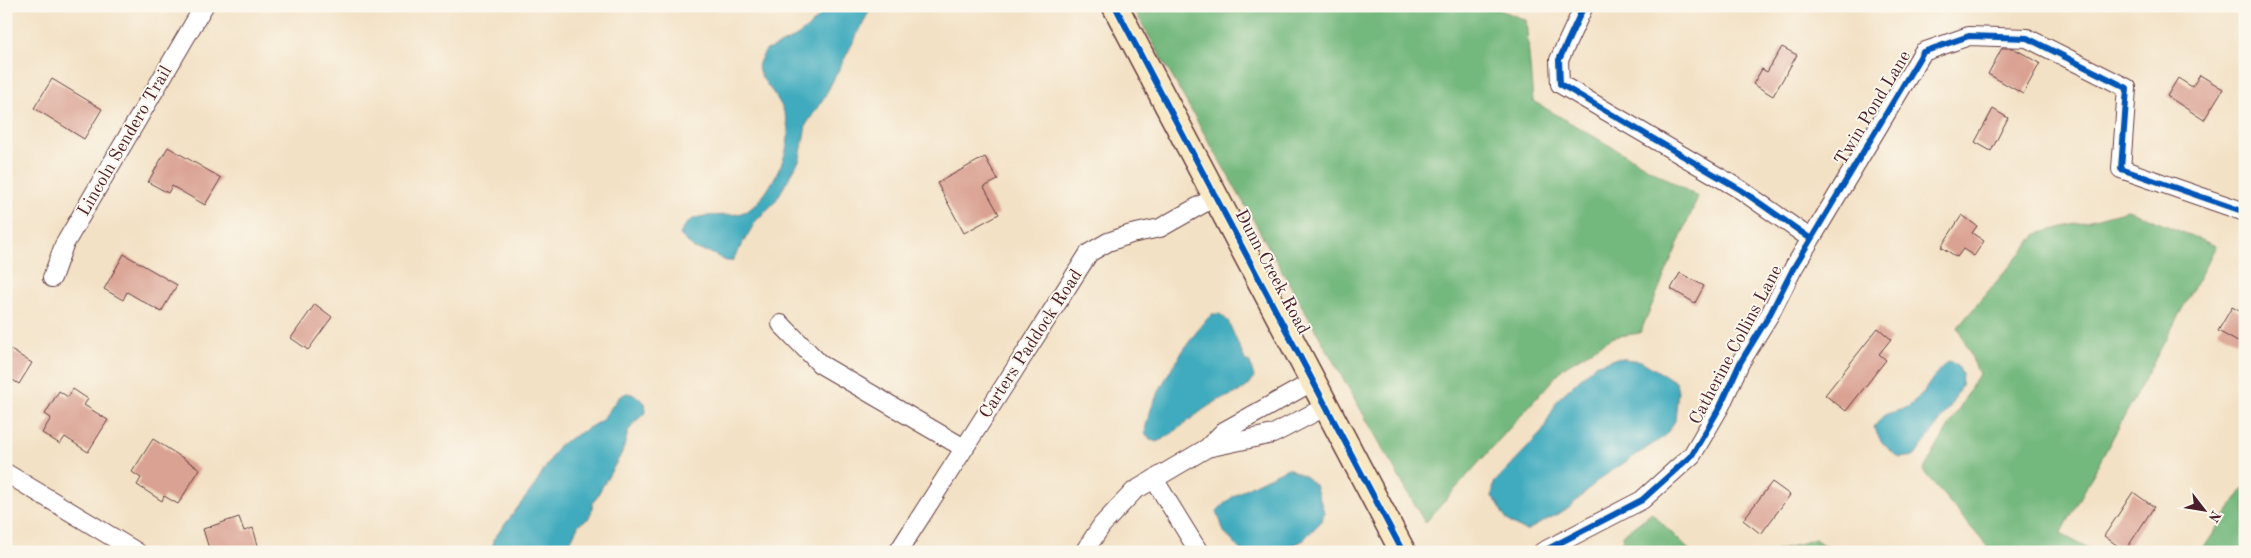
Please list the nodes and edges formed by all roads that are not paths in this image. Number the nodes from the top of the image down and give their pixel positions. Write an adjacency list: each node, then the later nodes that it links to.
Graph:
1 (204, 6): 7 (street, Lincoln Sendero Trail)
2 (1115, 6): 4 (street, Dunn Creek Road)
3 (1584, 6): 6 (street)
4 (1215, 197): 9 (street, Dunn Creek Road); 11 (street, Carters Paddock Road)
5 (2245, 212): 6 (street, Twin Pond Lane)
6 (1811, 240): 20 (street, Catherine Collins Lane)
7 (52, 278)
8 (781, 324): 11 (street)
9 (1312, 382): 10 (street, Dunn Creek Road); 12 (street)
10 (1325, 407): 12 (street); 19 (street, Dunn Creek Road)
11 (964, 448): 16 (street, Carters Paddock Road)
12 (1207, 448): 14 (street)
13 (6, 473): 15 (street)
14 (1154, 479): 17 (street); 18 (street)
15 (137, 552)
16 (898, 552)
17 (1084, 552)
18 (1199, 552)
19 (1403, 552)
20 (1542, 552)

